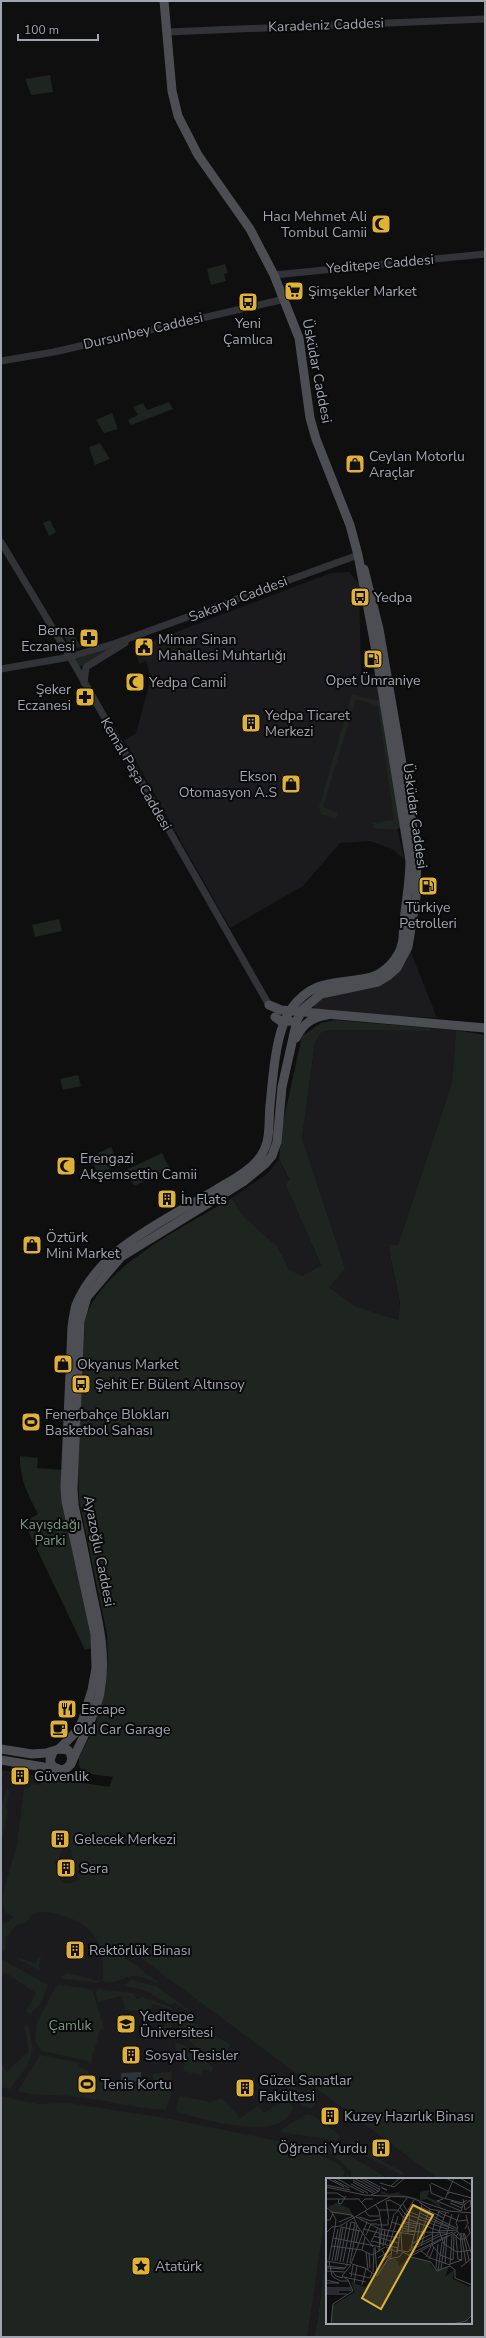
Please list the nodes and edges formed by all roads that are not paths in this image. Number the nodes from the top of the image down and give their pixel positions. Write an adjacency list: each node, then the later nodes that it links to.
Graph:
1 (164, 1): 3 (main road, Üsküdar Caddesi)
2 (485, 19): 3 (street, Karadeniz Caddesi)
3 (167, 32): 5 (main road, Üsküdar Caddesi)
4 (485, 254): 5 (street, Yeditepe Caddesi)
5 (274, 275): 6 (main road, Üsküdar Caddesi)
6 (285, 299): 7 (street, Dursunbey Caddesi); 9 (main road, Üsküdar Caddesi)
7 (1, 361)
8 (1, 542): 11 (street, Kemal Paşa Caddesi)
9 (358, 555): 10 (street, Sakarya Caddesi); 14 (main road, Üsküdar Caddesi)
10 (139, 635): 11 (street, Sakarya Caddesi); 13 (street)
11 (70, 658): 12 (street, Sakarya Caddesi); 13 (street, Kemal Paşa Caddesi)
12 (1, 669)
13 (84, 683): 16 (street, Kemal Paşa Caddesi)
14 (404, 795): 15 (main road, Üsküdar Caddesi); 17 (main road, Üsküdar Caddesi)
15 (308, 1004): 18 (main road); 19 (main road, Üsküdar Caddesi)
16 (269, 1005): 17 (main road); 20 (main road)
17 (290, 1010): 19 (main road); 21 (main road, Ayazoğlu Caddesi)
18 (316, 1014): 19 (main road); 22 (main road); 24 (main road)
19 (299, 1016): 21 (main road); 24 (main road)
20 (275, 1017): 21 (main road); 23 (main road)
21 (285, 1022): 23 (main road, Ayazoğlu Caddesi)
22 (485, 1028)
23 (280, 1036): 26 (main road, Ayazoğlu Caddesi)
24 (291, 1050): 28 (main road, Ayazoğlu Caddesi)
25 (1, 1749): 26 (main road)
26 (56, 1750): 28 (main road); 29 (main road)
27 (1, 1760): 29 (main road)
28 (71, 1764): 29 (main road)
29 (58, 1770)

